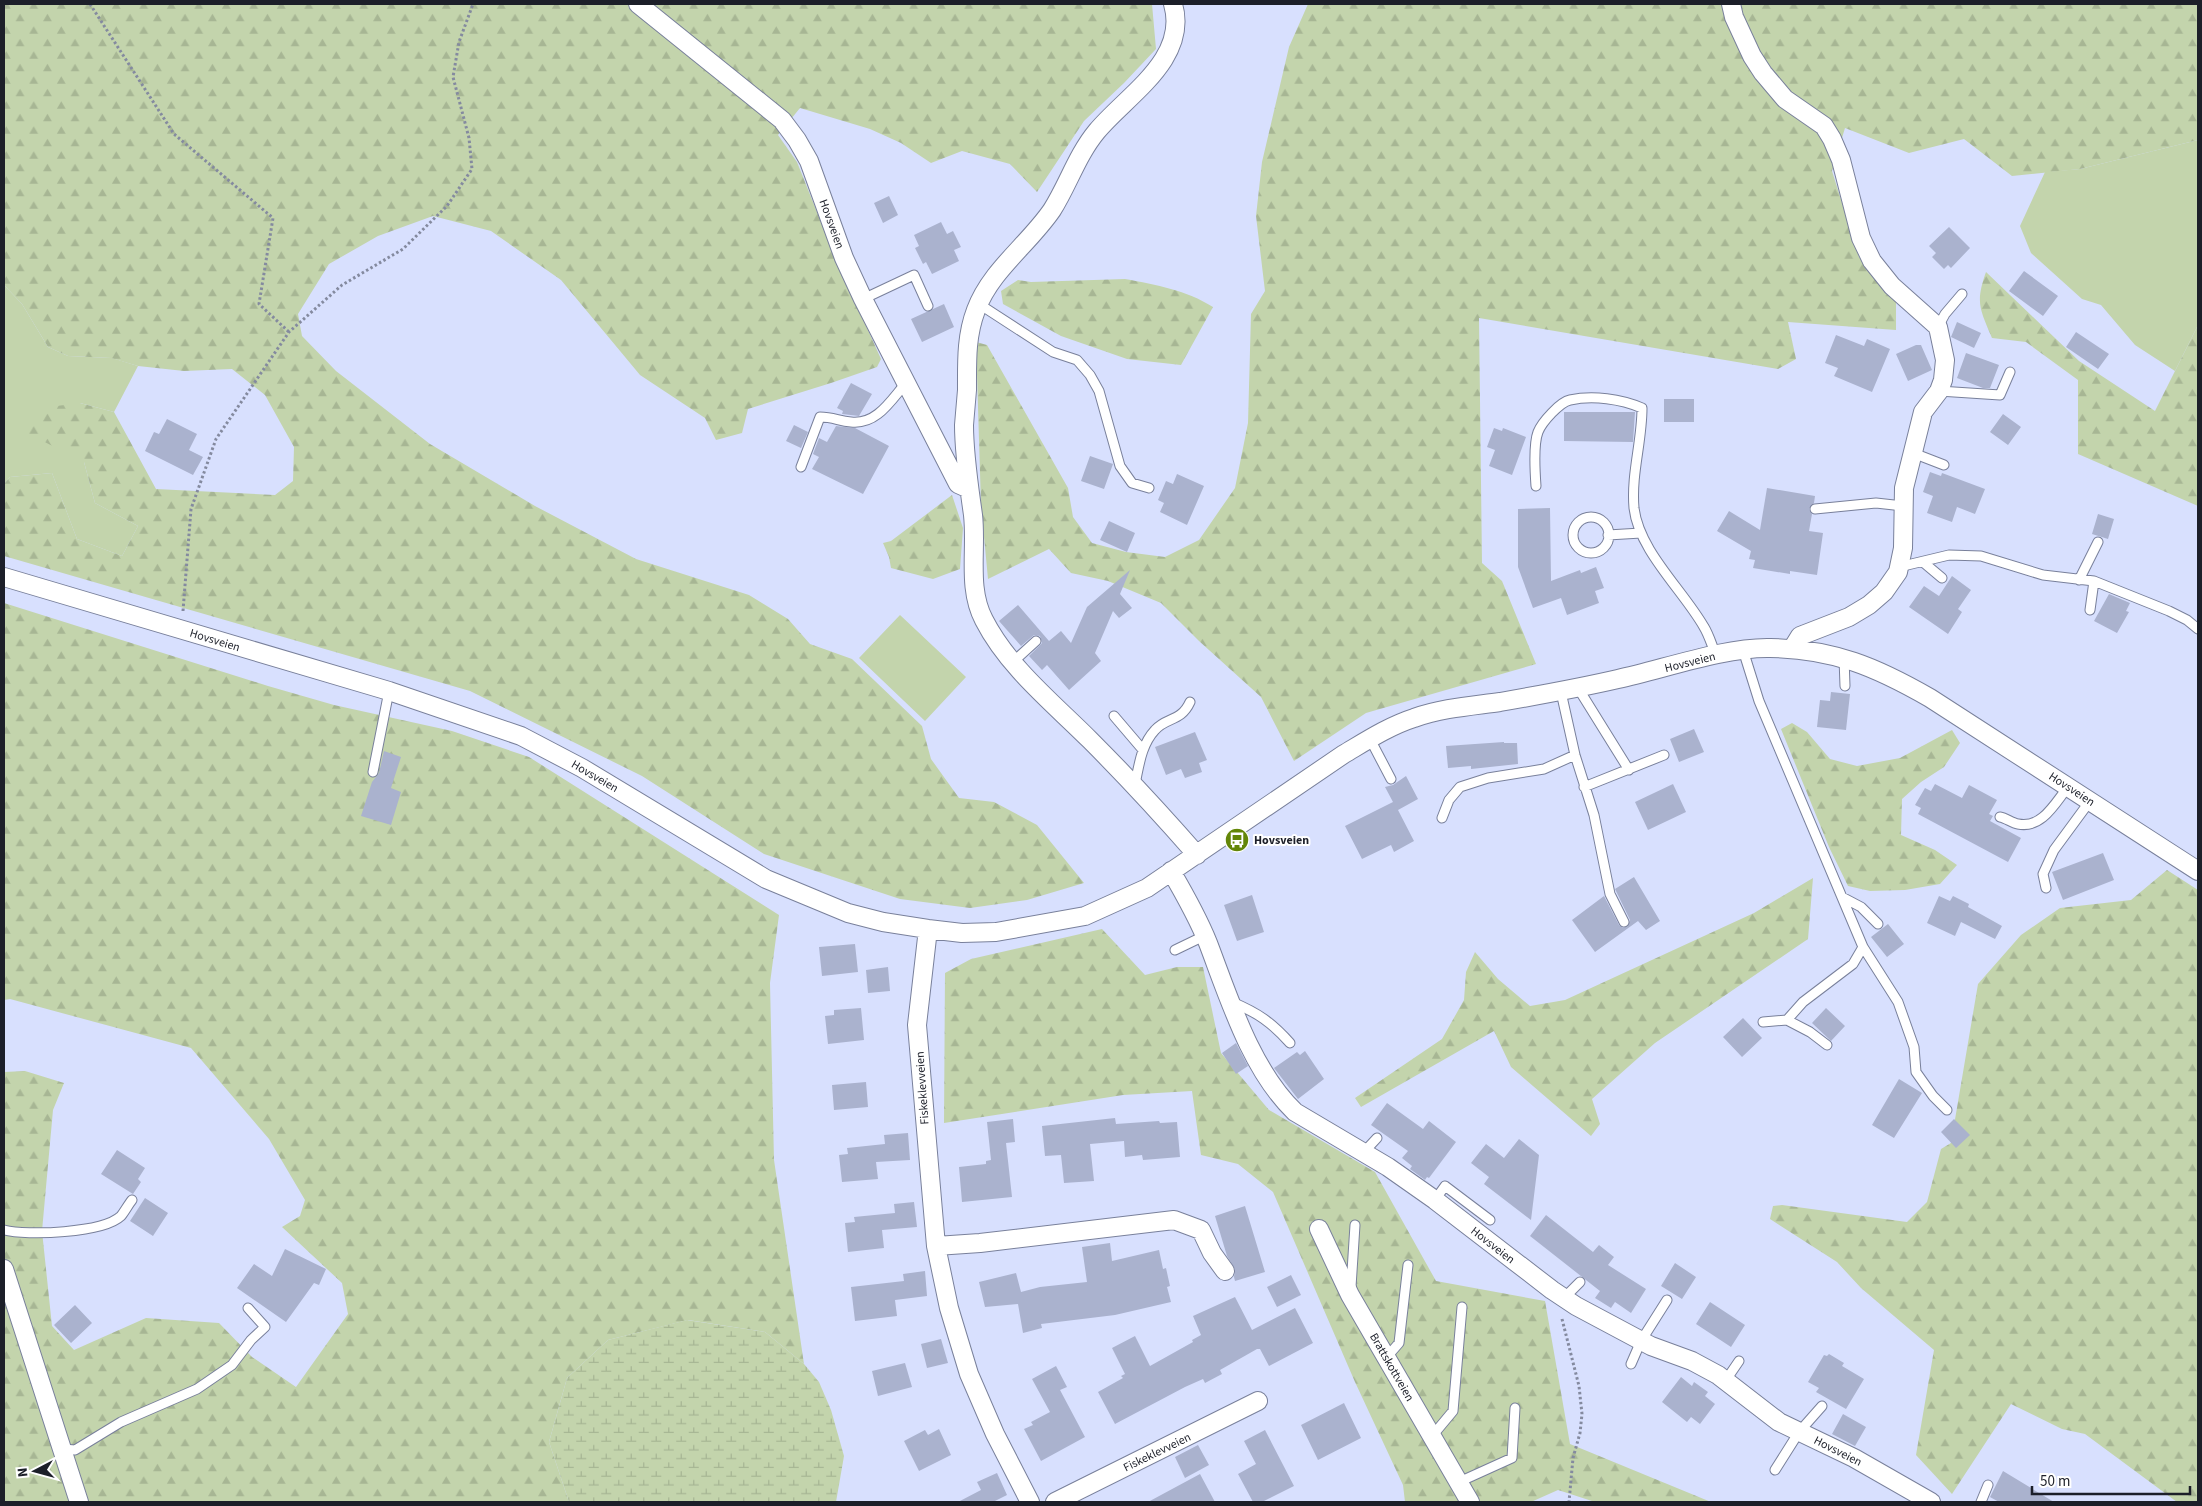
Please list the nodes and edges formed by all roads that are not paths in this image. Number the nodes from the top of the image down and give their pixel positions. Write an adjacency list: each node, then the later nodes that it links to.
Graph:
1 (638, 4): 5 (street, Hovsveien)
2 (1173, 4): 6 (street)
3 (1731, 4): 8 (street)
4 (1962, 294): 8 (lane)
5 (862, 299): 7 (lane); 10 (street, Hovsveien)
6 (979, 304): 12 (street); 18 (lane)
7 (928, 306)
8 (1938, 327): 11 (street)
9 (2010, 372): 11 (lane)
10 (906, 383): 13 (street, Hovsveien); 16 (lane)
11 (1939, 391): 14 (street)
12 (965, 434): 13 (street); 19 (street)
13 (938, 444): 19 (street, Hovsveien)
14 (1913, 453): 15 (lane); 20 (street)
15 (1944, 465)
16 (801, 467)
17 (1536, 486): 22 (lane)
18 (1149, 488)
19 (968, 489): 38 (street)
20 (1903, 506): 21 (lane); 26 (street)
21 (1815, 509)
22 (1641, 533): 23 (lane); 36 (lane)
23 (1608, 535): 23 (lane)
24 (2098, 542): 29 (lane)
25 (1923, 562): 26 (lane); 28 (lane); 29 (lane)
26 (1899, 567): 34 (street)
27 (4, 577): 41 (street, Hovsveien)
28 (1942, 578)
29 (2079, 580): 30 (lane)
30 (2094, 581): 31 (lane); 32 (lane)
31 (2090, 610)
32 (2198, 629)
33 (1036, 641): 38 (lane)
34 (1792, 649): 35 (street, Hovsveien); 37 (street, Hovsveien)
35 (1743, 650): 36 (street, Hovsveien); 62 (lane)
36 (1716, 655): 40 (street, Hovsveien)
37 (1844, 658): 39 (lane); 54 (street, Hovsveien)
38 (1013, 662): 52 (street)
39 (1845, 686)
40 (1578, 688): 42 (street, Hovsveien); 49 (lane)
41 (389, 691): 50 (lane); 65 (street, Hovsveien)
42 (1561, 692): 45 (street, Hovsveien); 47 (lane)
43 (1190, 702): 46 (lane)
44 (1114, 716): 46 (lane)
45 (1370, 739): 51 (lane); 58 (street, Hovsveien)
46 (1143, 750): 52 (lane)
47 (1575, 755): 53 (lane); 57 (lane)
48 (1664, 755): 49 (lane)
49 (1629, 770): 53 (lane)
50 (373, 772)
51 (1391, 779)
52 (1135, 784): 58 (street)
53 (1584, 787): 63 (lane)
54 (2068, 787): 55 (street, Hovsveien); 56 (lane)
55 (2090, 800): 59 (street, Hovsveien); 61 (lane)
56 (2000, 817)
57 (1442, 818)
58 (1197, 855): 60 (street, Hovsveien)
59 (2198, 871)
60 (1171, 872): 65 (street, Hovsveien); 66 (street, Hovsveien)
61 (2046, 888)
62 (1842, 897): 64 (lane); 67 (lane)
63 (1624, 922)
64 (1878, 924)
65 (928, 929): 83 (street, Fiskeklevveien)
66 (1204, 936): 68 (lane); 69 (street, Hovsveien)
67 (1863, 947): 70 (lane); 74 (lane)
68 (1175, 950)
69 (1229, 1001): 72 (lane); 76 (street, Hovsveien)
70 (1786, 1020): 71 (lane); 73 (lane)
71 (1763, 1022)
72 (1290, 1043)
73 (1827, 1045)
74 (1947, 1110)
75 (1377, 1138): 76 (lane)
76 (1364, 1152): 78 (street, Hovsveien)
77 (132, 1200): 82 (lane)
78 (1435, 1200): 79 (lane); 88 (street, Hovsveien)
79 (1490, 1220)
80 (1355, 1225): 89 (lane)
81 (1319, 1228): 89 (street, Brattskottveien)
82 (4, 1230)
83 (936, 1246): 86 (street); 108 (street, Fiskeklevveien)
84 (1408, 1265): 94 (lane)
85 (4, 1269): 103 (street)
86 (1225, 1271)
87 (1580, 1282): 88 (lane)
88 (1558, 1294): 93 (street, Hovsveien)
89 (1350, 1295): 94 (street, Brattskottveien)
90 (1667, 1300): 93 (lane)
91 (1462, 1307): 102 (lane)
92 (248, 1308): 103 (lane)
93 (1641, 1341): 96 (lane); 97 (street, Hovsveien)
94 (1386, 1358): 102 (street, Brattskottveien)
95 (1739, 1361): 97 (lane)
96 (1631, 1364)
97 (1726, 1380): 101 (street, Hovsveien)
98 (1258, 1401): 109 (street, Fiskeklevveien)
99 (1822, 1406): 101 (lane)
100 (1515, 1408): 105 (lane)
101 (1799, 1432): 104 (lane); 111 (street, Hovsveien)
102 (1433, 1435): 105 (street, Brattskottveien)
103 (63, 1450): 107 (street)
104 (1775, 1470)
105 (1459, 1482): 110 (street, Brattskottveien)
106 (1988, 1485): 112 (lane)
107 (79, 1502)
108 (1030, 1502)
109 (1055, 1502)
110 (1470, 1502)
111 (1931, 1502)
112 (1980, 1502)

